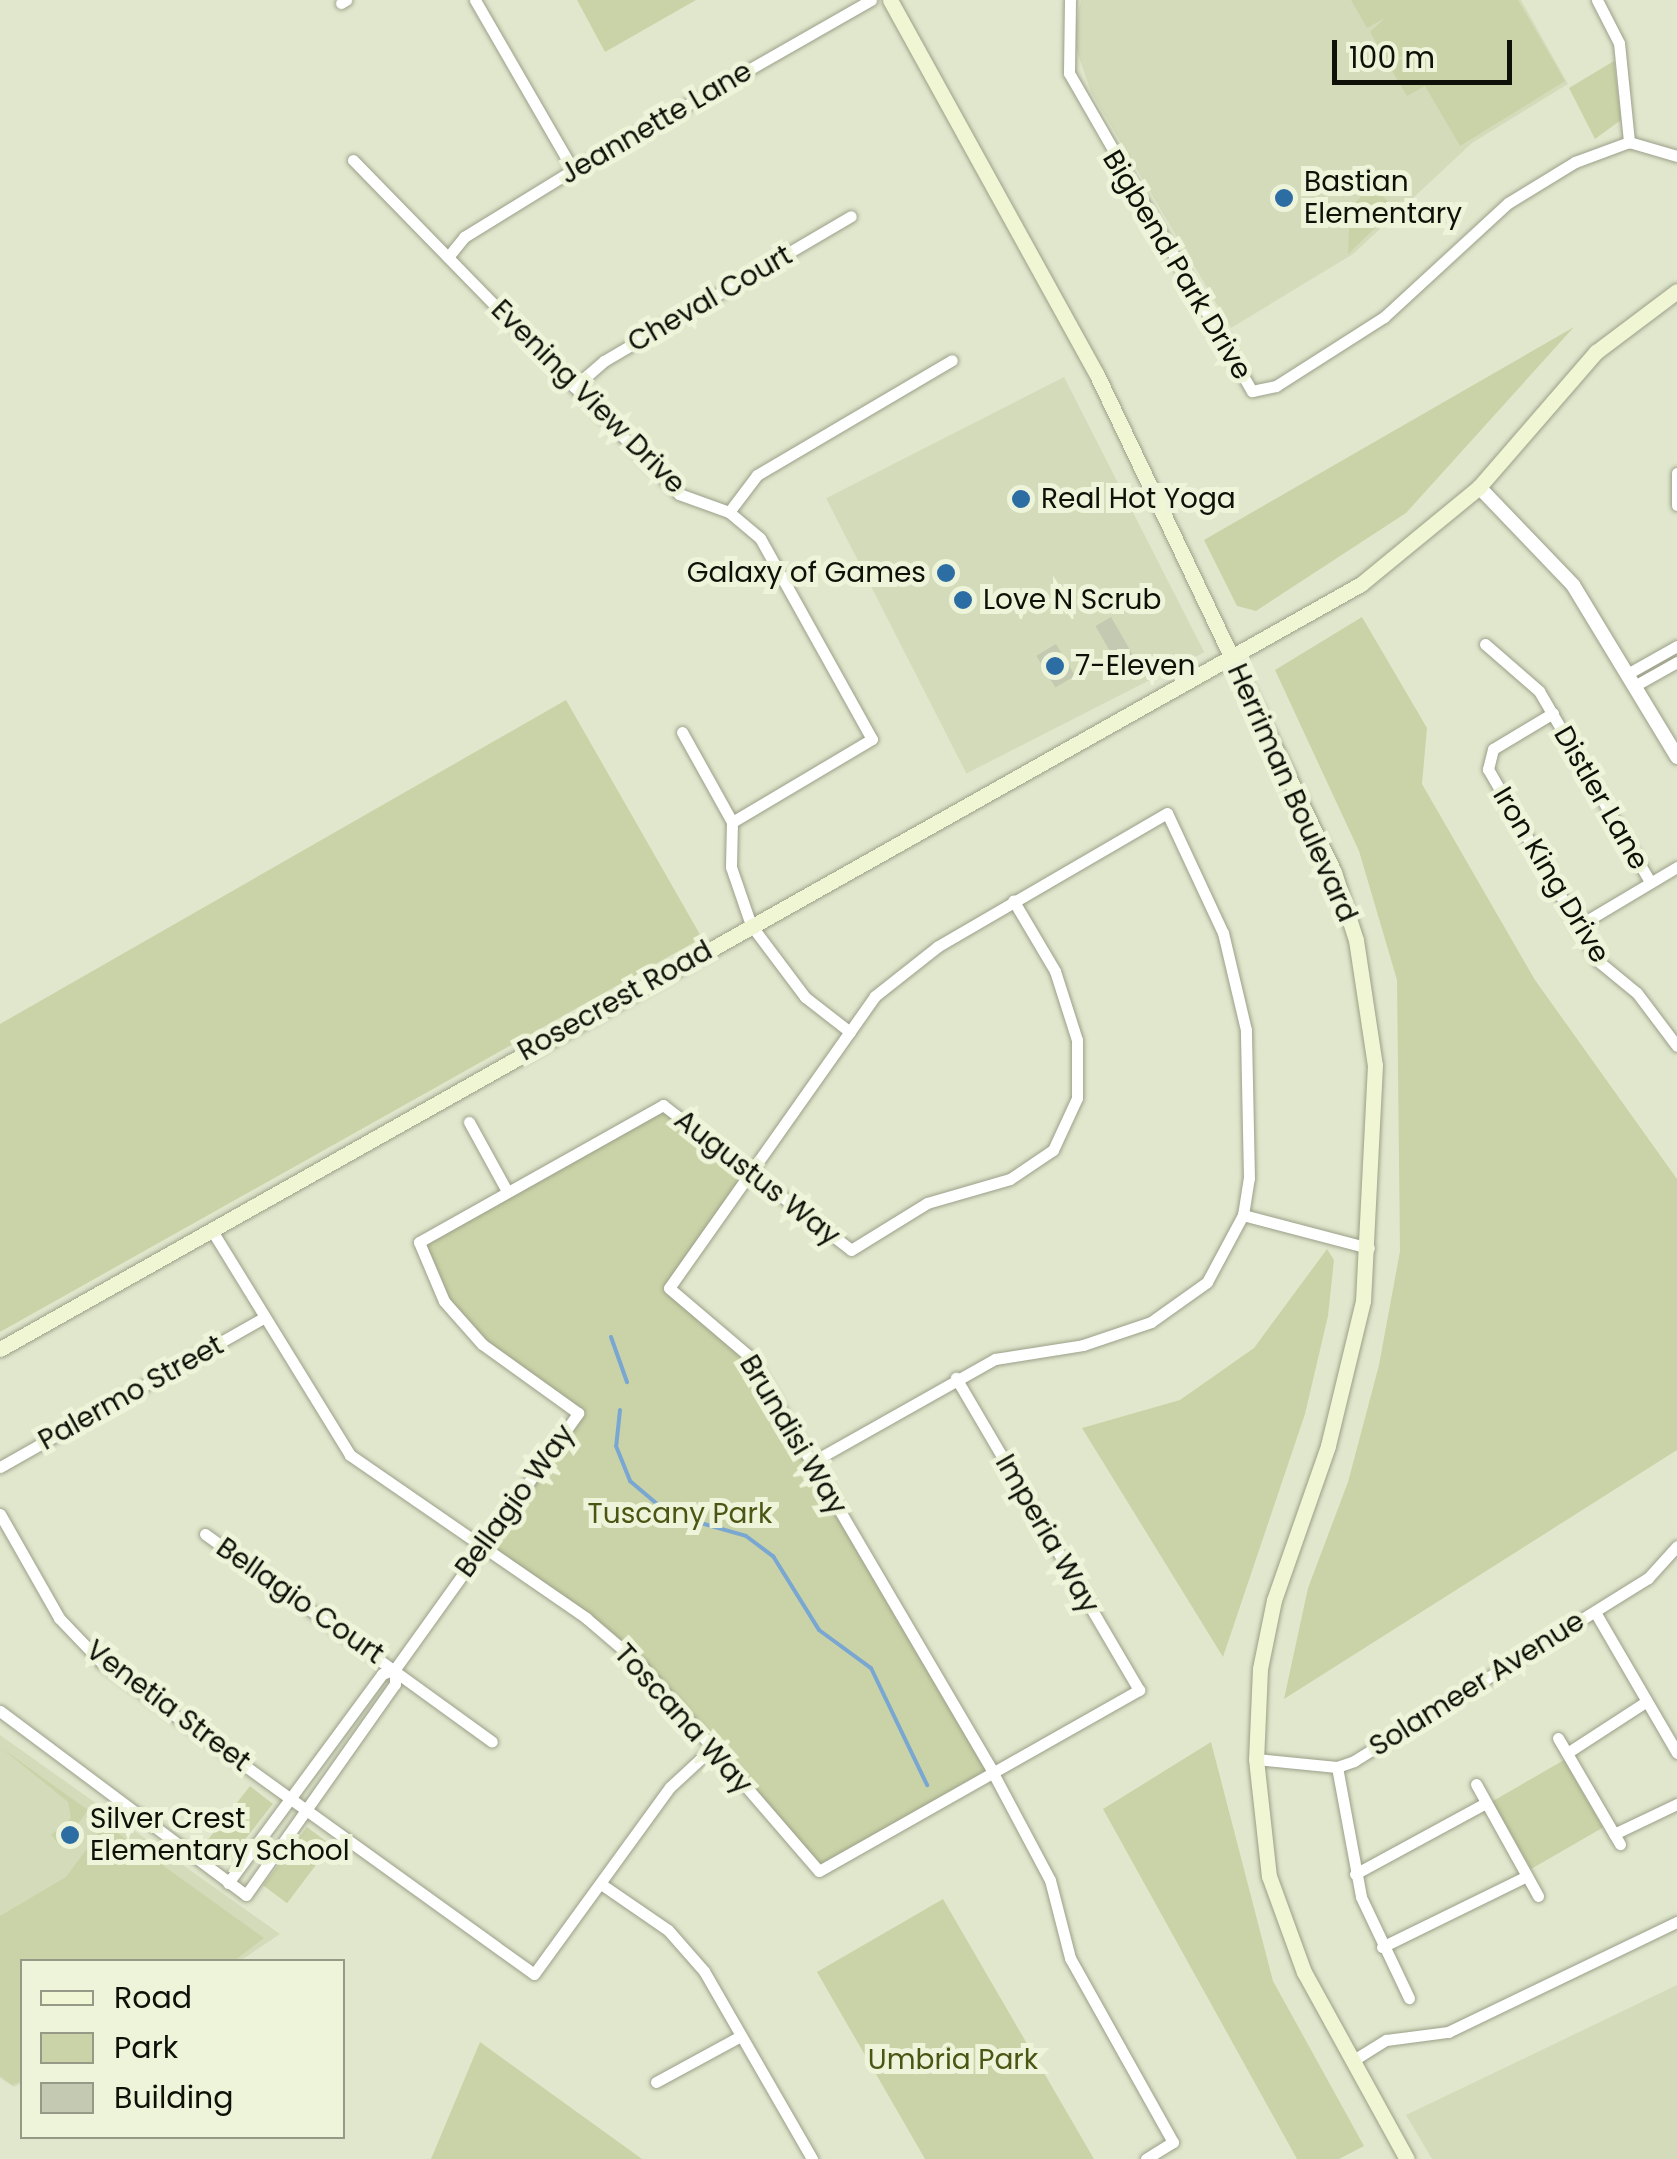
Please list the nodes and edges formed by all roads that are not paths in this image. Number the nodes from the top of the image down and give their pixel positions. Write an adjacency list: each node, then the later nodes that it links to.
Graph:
1 (475, 0): 9 (street)
2 (871, 0): 9 (street, Jeannette Lane)
3 (890, 0): 21 (main road, Herriman Boulevard)
4 (1070, 0): 6 (street, Bigbend Park Drive)
5 (1596, 0): 6 (street)
6 (1629, 142): 7 (street)
7 (1677, 156)
8 (353, 160): 11 (street, Evening View Drive)
9 (573, 170): 11 (street, Jeannette Lane)
10 (851, 216): 14 (street, Cheval Court)
11 (448, 257): 14 (street, Evening View Drive)
12 (1677, 290): 16 (main road, Rosecrest Road)
13 (952, 360): 18 (street)
14 (574, 387): 18 (street, Evening View Drive)
15 (1677, 473): 17 (street)
16 (1478, 487): 21 (main road, Rosecrest Road); 23 (street)
17 (1677, 504)
18 (729, 512): 27 (street, Evening View Drive)
19 (1485, 644): 24 (street, Distler Lane)
20 (1677, 646): 23 (street)
21 (1232, 658): 31 (main road, Rosecrest Road); 41 (main road, Herriman Boulevard)
22 (1677, 662): 23 (street)
23 (1633, 679): 26 (street)
24 (1553, 713): 29 (street, Distler Lane); 32 (street, Iron King Drive)
25 (682, 732): 27 (street)
26 (1677, 756)
27 (732, 822): 31 (street)
28 (1677, 867): 29 (street)
29 (1650, 882): 32 (street)
30 (1012, 900): 33 (street, Brundisi Way); 37 (street, Augustus Way); 39 (street, Brundisi Way)
31 (750, 925): 33 (street); 40 (main road, Rosecrest Road)
32 (1578, 926): 34 (street, Iron King Drive)
33 (850, 1032): 37 (street, Brundisi Way)
34 (1675, 1040)
35 (663, 1105): 37 (street, Augustus Way); 38 (street, Bellagio Way)
36 (469, 1122): 38 (street)
37 (748, 1172): 45 (street, Brundisi Way)
38 (507, 1191): 49 (street, Bellagio Way)
39 (1243, 1215): 41 (street); 44 (street)
40 (211, 1230): 42 (street, Toscana Way); 43 (main road, Rosecrest Road)
41 (1370, 1248): 61 (main road, Herriman Boulevard)
42 (262, 1319): 46 (street, Palermo Street); 49 (street, Toscana Way)
43 (0, 1349)
44 (956, 1378): 45 (street); 53 (street, Imperia Way)
45 (812, 1462): 63 (street, Brundisi Way)
46 (0, 1467)
47 (0, 1514): 65 (street, Venetia Street)
48 (205, 1534): 52 (street, Bellagio Court)
49 (482, 1546): 52 (street, Bellagio Way); 58 (street, Toscana Way)
50 (1676, 1550): 51 (street, Solameer Avenue)
51 (1595, 1612): 54 (street); 62 (street, Solameer Avenue)
52 (395, 1669): 57 (street, Bellagio Court); 65 (street, Bellagio Way); 68 (street, Bellagio Way)
53 (1139, 1690): 63 (street, Toscana Way)
54 (1646, 1701): 59 (street); 60 (street)
55 (0, 1711): 71 (street)
56 (1558, 1738): 59 (street)
57 (492, 1742)
58 (710, 1749): 63 (street, Toscana Way); 72 (street, Venetia Street)
59 (1567, 1753): 67 (street)
60 (1677, 1754)
61 (1256, 1760): 62 (street, Solameer Avenue); 78 (main road, Herriman Boulevard)
62 (1336, 1767): 69 (street)
63 (992, 1770): 81 (street, Brundisi Way)
64 (1476, 1784): 66 (street)
65 (290, 1798): 68 (street, Venetia Street); 71 (street, Bellagio Way)
66 (1486, 1804): 69 (street); 70 (street)
67 (1677, 1804)
68 (306, 1809): 71 (street, Bellagio Way); 72 (street, Venetia Street)
69 (1354, 1874): 75 (street)
70 (1527, 1876): 73 (street); 75 (street)
71 (228, 1883)
72 (601, 1884): 77 (street)
73 (1538, 1896)
74 (1677, 1922): 78 (street)
75 (1382, 1946): 76 (street)
76 (1409, 1998)
77 (739, 2037): 79 (street); 80 (street)
78 (1352, 2060): 82 (main road, Herriman Boulevard)
79 (656, 2082)
80 (812, 2159)
81 (1146, 2159)
82 (1407, 2159)

